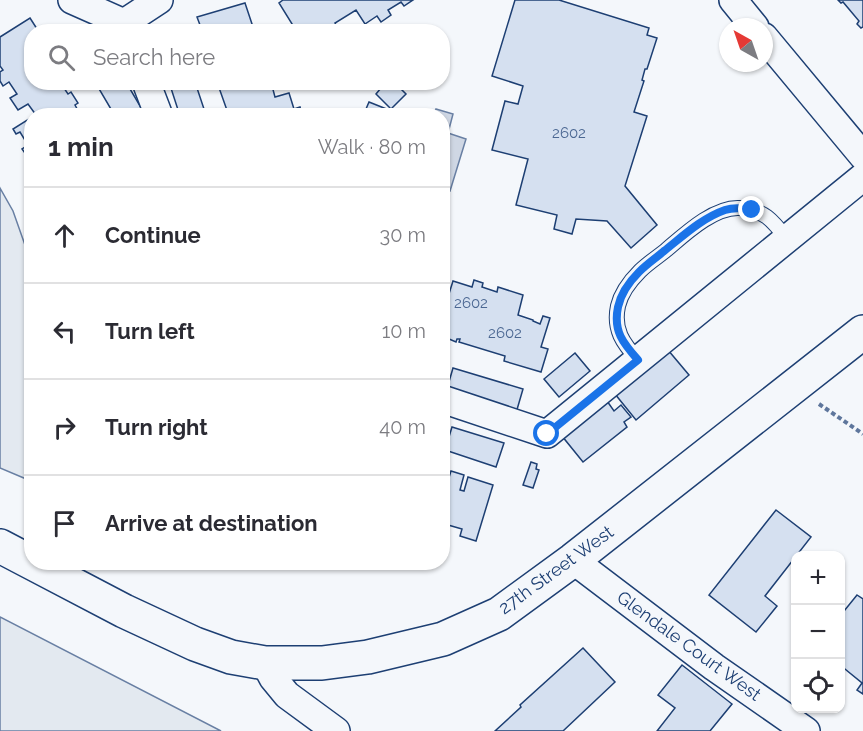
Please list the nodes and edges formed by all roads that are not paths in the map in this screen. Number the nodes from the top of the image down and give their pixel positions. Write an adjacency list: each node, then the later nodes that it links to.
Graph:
1 (72, 0): 5 (street)
2 (159, 0): 6 (street)
3 (733, 0): 4 (street)
4 (748, 18)
5 (120, 24)
6 (130, 24)
7 (773, 48): 10 (street)
8 (149, 90): 9 (street)
9 (156, 108)
10 (863, 156)
11 (863, 177): 12 (street)
12 (787, 239): 14 (street); 14 (lane)
13 (863, 332): 18 (street, 27th Street West)
14 (638, 360): 15 (street)
15 (450, 402)
16 (0, 546): 17 (street, 27th Street West)
17 (24, 558)
18 (573, 560): 20 (street, 27th Street West); 22 (street, Glendale Court West)
19 (46, 570): 20 (street, 27th Street West)
20 (265, 663): 21 (street)
21 (336, 731)
22 (806, 731)

